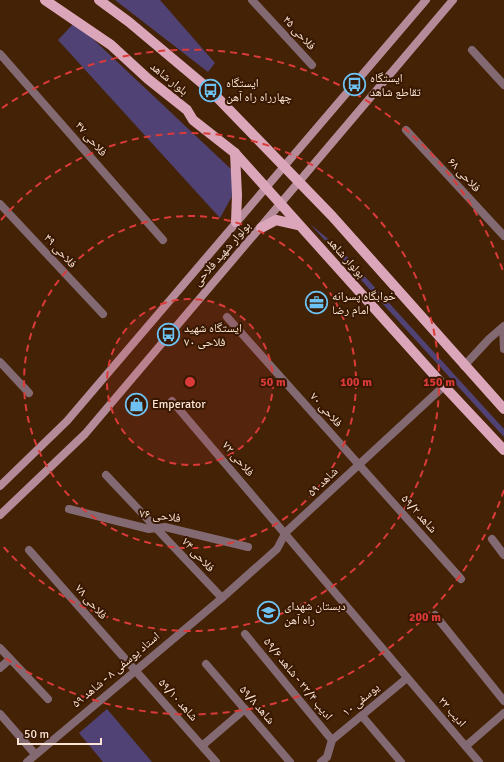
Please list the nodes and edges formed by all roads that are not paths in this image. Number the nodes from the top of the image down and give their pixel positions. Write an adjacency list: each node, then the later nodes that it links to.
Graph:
1 (45, 0): 11 (main road, بلوار شاهد)
2 (99, 0): 12 (main road, بلوار شاهد)
3 (252, 0): 8 (street, فلاحی ۴۵)
4 (426, 0): 12 (main road, بولوار شهید فلاحی)
5 (453, 0): 13 (main road, بولوار شهید فلاحی)
6 (472, 50): 9 (street)
7 (0, 54): 21 (street, فلاحی ۴۷)
8 (312, 65)
9 (504, 85)
10 (406, 130): 20 (street, فلاحی ۶۸)
11 (235, 152): 14 (main road, بلوار شاهد); 17 (main road)
12 (285, 167): 13 (main road, بلوار شاهد); 14 (main road, بولوار شهید فلاحی)
13 (299, 182): 15 (main road, بولوار شهید فلاحی); 27 (main road, بولوار شاهد)
14 (266, 188): 15 (main road, بولوار شاهد); 17 (main road, بولوار شهید فلاحی)
15 (280, 203): 18 (main road, بولوار شاهد); 19 (main road, بولوار شهید فلاحی)
16 (0, 204): 22 (street, فلاحی ۴۹)
17 (236, 222): 35 (main road, بولوار شهید فلاحی)
18 (300, 226): 19 (main road); 28 (main road, بولوار شاهد)
19 (261, 228): 37 (main road, بولوار شهید فلاحی)
20 (504, 236)
21 (164, 240)
22 (103, 314)
23 (227, 317): 33 (street, فلاحی ۷۰)
24 (503, 327): 25 (street); 27 (street)
25 (504, 349)
26 (0, 362): 29 (street)
27 (464, 366): 31 (main road, بولوار شاهد)
28 (444, 386): 32 (main road, بولوار شاهد); 33 (street, شاهد ۵۹)
29 (29, 393)
30 (172, 401): 39 (street, فلاحی ۷۲)
31 (504, 409)
32 (504, 450)
33 (358, 465): 39 (street, شاهد ۵۹); 44 (street, شاهد ۵۹/۲)
34 (106, 475): 38 (street, فلاحی ۷۴)
35 (0, 486)
36 (69, 509): 38 (street, فلاحی ۷۶)
37 (0, 515)
38 (157, 528): 41 (street, فلاحی ۷۶); 45 (street, فلاحی ۷۴)
39 (286, 532): 45 (street, شاهد ۵۹); 53 (street, فلاحی ۷۲)
40 (492, 539): 43 (street)
41 (248, 547)
42 (29, 550): 52 (street, فلاحی ۷۸)
43 (504, 555)
44 (461, 579)
45 (222, 598): 52 (street, استاد یوسفی ۸ - شاهد ۵۹)
46 (435, 615): 55 (street)
47 (245, 634): 60 (street, ادیب ۲۲/۴ - شاهد ۵۹/۶)
48 (0, 648): 49 (street)
49 (10, 659): 51 (street); 54 (street)
50 (206, 664): 56 (street, شاهد ۵۹/۸)
51 (0, 668)
52 (135, 670): 61 (street, شاهد ۵۹/‍۱۰); 63 (street, استاد یوسفی ۸ - شاهد ۵۹)
53 (407, 678): 59 (street, یوسفی ۱۰); 62 (street, ادیب ۲۲)
54 (48, 699)
55 (504, 701)
56 (245, 710): 61 (street); 66 (street, شاهد ۵۹/۸)
57 (504, 713): 62 (street)
58 (0, 714): 63 (street)
59 (362, 716): 60 (street, یوسفی ۱۰); 68 (street)
60 (332, 740): 67 (street)
61 (203, 746): 65 (street, شاهد ۵۹/‍۱۰)
62 (466, 746): 69 (street, ادیب ۲۲)
63 (35, 754): 64 (street, استاد یوسفی ۸ - شاهد ۵۹)
64 (27, 762)
65 (216, 762)
66 (290, 762)
67 (321, 762)
68 (401, 762)
69 (479, 762)

